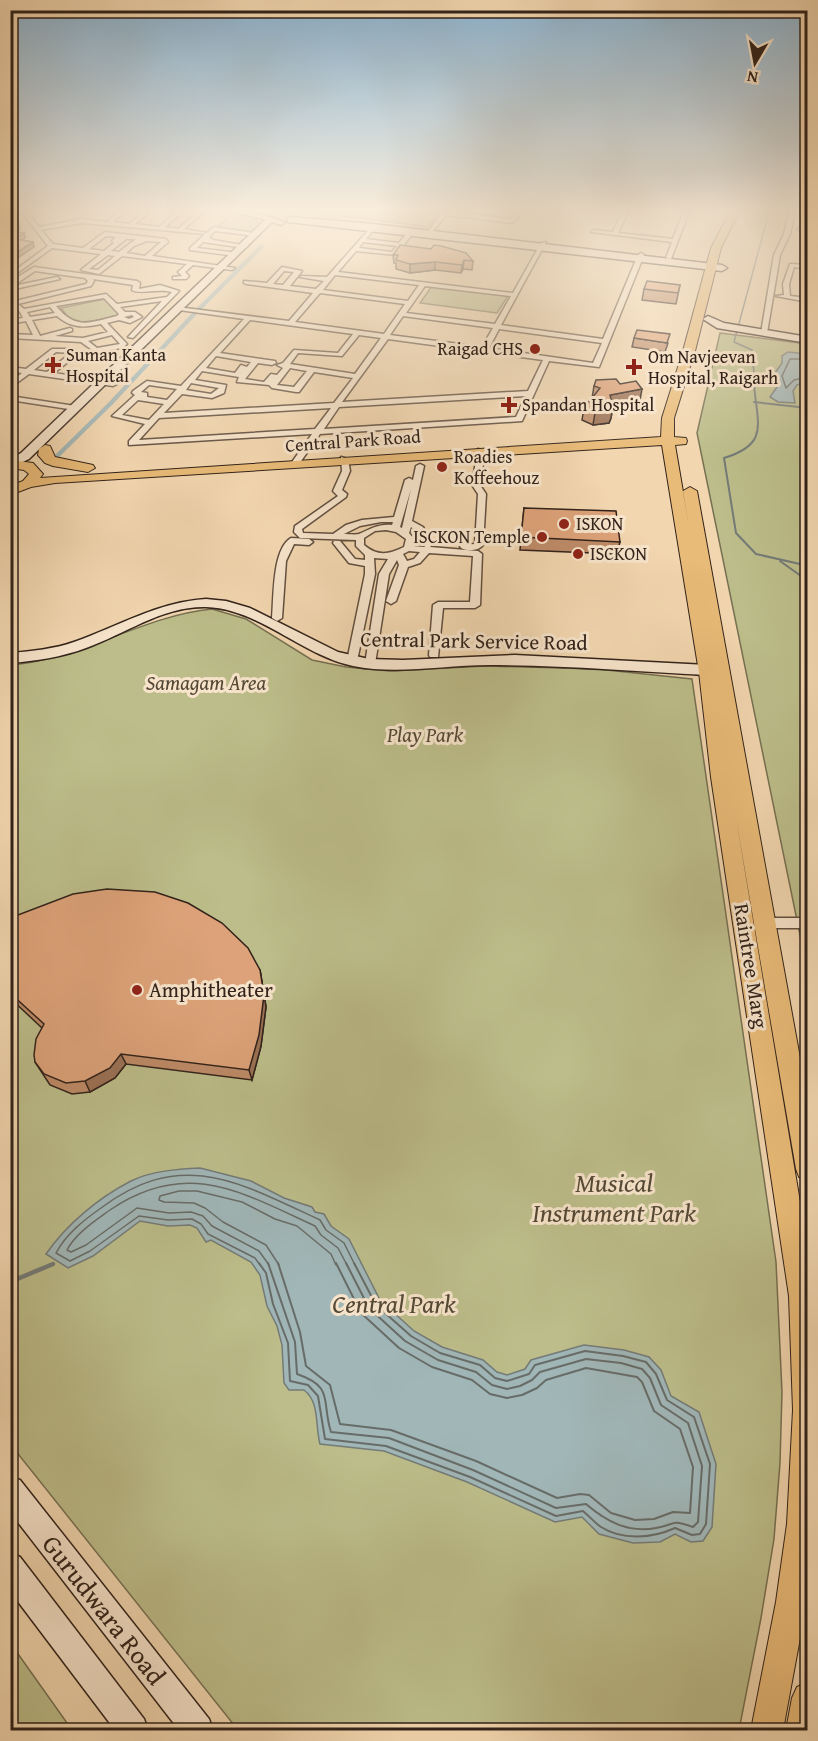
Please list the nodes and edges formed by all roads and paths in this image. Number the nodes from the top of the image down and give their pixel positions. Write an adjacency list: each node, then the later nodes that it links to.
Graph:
1 (50, 293): 17 (street)
2 (70, 293): 24 (street)
3 (90, 293): 21 (street)
4 (110, 293): 19 (street)
5 (138, 293): 25 (street)
6 (176, 293): 22 (street)
7 (205, 293): 30 (main road)
8 (316, 293): 43 (street)
9 (335, 293): 27 (street)
10 (417, 293): 27 (street)
11 (500, 293): 18 (street)
12 (625, 293): 59 (street)
13 (708, 293): 87 (main road, Raintree Marg)
14 (712, 293): 44 (main road, Raintree Marg)
15 (786, 293): 20 (street)
16 (770, 294): 20 (street); 51 (street)
17 (43, 295): 26 (street); 28 (street)
18 (515, 295): 45 (street)
19 (106, 296): 21 (street); 29 (street)
20 (786, 297): 23 (street)
21 (93, 298): 24 (street)
22 (170, 298): 25 (street); 37 (street)
23 (807, 300)
24 (76, 301): 28 (street)
25 (144, 301): 29 (street); 34 (street)
26 (11, 302): 31 (street)
27 (410, 303): 32 (street)
28 (52, 305): 31 (street); 35 (street)
29 (117, 306): 33 (street)
30 (191, 310): 36 (street); 40 (main road); 74 (main road)
31 (23, 311): 42 (street)
32 (402, 314): 45 (street); 53 (street)
33 (121, 316): 34 (street); 38 (street); 39 (street)
34 (137, 316): 37 (street); 39 (street)
35 (60, 317): 42 (street); 46 (street)
36 (249, 318): 43 (street); 62 (street)
37 (149, 319): 40 (street); 48 (street)
38 (101, 321): 46 (street); 49 (street)
39 (130, 321): 47 (street)
40 (167, 321): 74 (main road)
41 (10, 322): 42 (street)
42 (30, 323): 55 (street)
43 (290, 324): 50 (street)
44 (706, 325): 51 (main road); 87 (main road, Raintree Marg)
45 (497, 326): 59 (street); 60 (street)
46 (71, 328): 55 (street); 56 (street)
47 (121, 328): 48 (street); 49 (street)
48 (138, 330): 54 (street)
49 (111, 332): 57 (street); 57 (street)
50 (357, 333): 53 (street); 65 (street)
51 (764, 333): 58 (main road)
52 (10, 336): 55 (street)
53 (386, 336): 60 (street); 72 (street)
54 (131, 337)
55 (39, 339): 56 (street)
56 (73, 339): 57 (street)
57 (83, 340)
58 (807, 340)
59 (606, 341): 63 (street)
60 (484, 350): 61 (street)
61 (511, 353): 63 (street); 70 (street)
62 (215, 354): 64 (street); 67 (street)
63 (547, 358): 70 (street)
64 (252, 362): 65 (street); 65 (street); 67 (street); 67 (street)
65 (282, 366): 68 (street); 68 (street)
66 (10, 369): 69 (street)
67 (203, 370): 73 (street)
68 (311, 371): 72 (street)
69 (28, 372): 71 (street); 71 (street); 76 (street)
70 (540, 373): 77 (street)
71 (49, 375): 74 (street)
72 (357, 376): 81 (street)
73 (190, 381): 75 (street); 79 (street)
74 (108, 383): 82 (main road); 88 (main road)
75 (202, 383): 78 (street); 78 (street)
76 (10, 386)
77 (531, 393): 81 (street); 86 (street)
78 (191, 394): 79 (street); 83 (street); 83 (street)
79 (174, 395): 84 (street); 85 (street); 85 (street)
80 (10, 398): 82 (street)
81 (337, 405): 83 (street); 86 (street)
82 (75, 408): 92 (main road)
83 (208, 411): 84 (street)
84 (157, 416): 85 (street)
85 (147, 422): 86 (street)
86 (318, 432): 90 (street)
87 (674, 437): 89 (main road, Central Park Road); 90 (main road, Central Park Road); 113 (main road, Raintree Marg); 116 (main road, Raintree Marg)
88 (45, 449): 94 (main road); 95 (main road)
89 (481, 451): 91 (main road, Central Park Road); 102 (street)
90 (299, 458): 91 (main road, Central Park Road); 95 (main road, Central Park Road); 96 (main road, Central Park Road)
91 (344, 459): 100 (street)
92 (10, 464): 94 (main road, Central Park Road)
93 (416, 467): 98 (street)
94 (31, 468): 95 (main road, Central Park Road); 96 (main road)
95 (88, 468)
96 (28, 484): 97 (main road, Central Park Road)
97 (12, 491)
98 (400, 524): 99 (street); 100 (street); 101 (street); 102 (street)
99 (359, 539): 100 (street); 104 (street)
100 (336, 540): 104 (street); 107 (street)
101 (409, 546): 102 (street); 103 (street)
102 (427, 548): 105 (street); 109 (street)
103 (396, 555): 104 (street); 105 (street); 112 (street)
104 (370, 559): 111 (street)
105 (404, 565): 106 (street)
106 (391, 601)
107 (277, 618): 108 (main road, Central Park Service Road); 111 (main road, Central Park Service Road)
108 (10, 651)
109 (434, 655): 112 (main road, Central Park Service Road); 113 (main road, Central Park Service Road)
110 (10, 658): 111 (main road, Central Park Service Road)
111 (353, 658): 112 (main road, Central Park Service Road)
112 (371, 660): 113 (main road, Central Park Service Road)
113 (706, 666): 114 (main road, Raintree Marg)
114 (744, 920): 116 (street); 123 (main road, Raintree Marg)
115 (807, 923): 116 (street)
116 (765, 924): 117 (main road, Raintree Marg)
117 (807, 1169)
118 (10, 1490): 122 (main road, Gurudwara Road)
119 (10, 1567): 121 (main road)
120 (807, 1698): 124 (main road)
121 (133, 1731)
122 (198, 1731)
123 (766, 1731)
124 (802, 1731)

